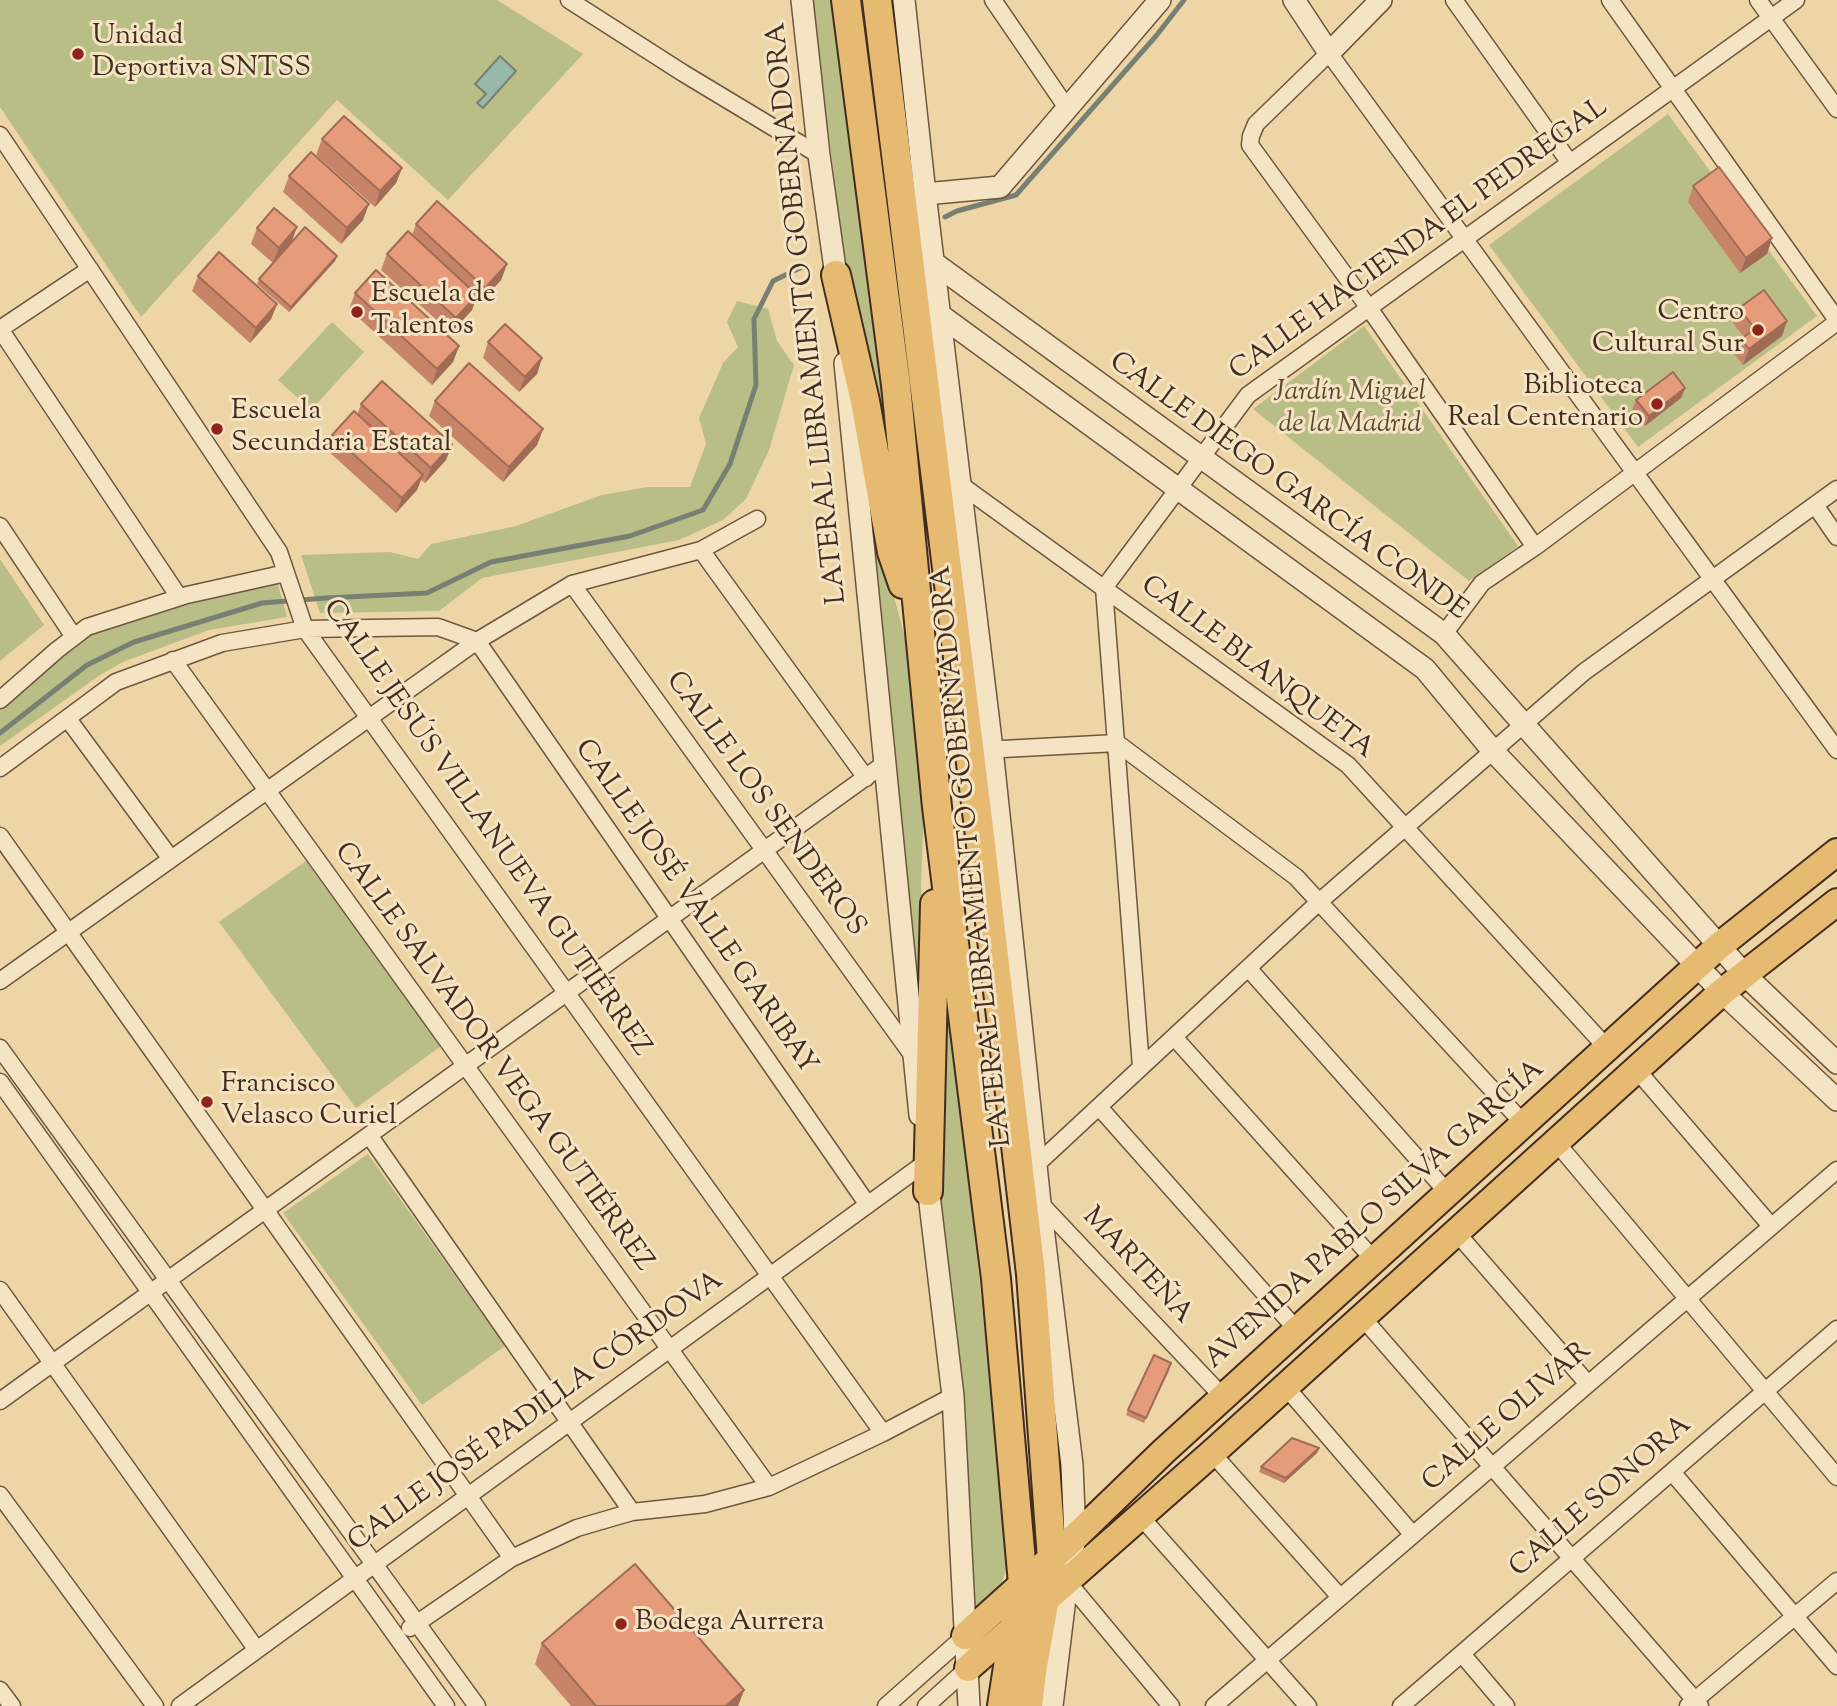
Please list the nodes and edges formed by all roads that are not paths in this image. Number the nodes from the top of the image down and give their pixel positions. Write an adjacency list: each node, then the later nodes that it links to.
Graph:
1 (569, 0): 20 (street)
2 (802, 0): 20 (street, LATERAL LIBRAMIENTO GOBERNADORA)
3 (846, 0): 51 (highway)
4 (877, 0): 58 (highway)
5 (904, 0): 22 (street, LATERAL LIBRAMIENTO GOBERNADORA)
6 (993, 0): 17 (street)
7 (1294, 0): 15 (street)
8 (1381, 0): 15 (street)
9 (1454, 0): 21 (street)
10 (1609, 0): 16 (street)
11 (1758, 0): 14 (street)
12 (1796, 0): 14 (street, CALLE HACIENDA EL PEDREGAL)
13 (1152, 4): 17 (street)
14 (1771, 18): 16 (street, CALLE HACIENDA EL PEDREGAL); 18 (street)
15 (1329, 53): 23 (street); 27 (street)
16 (1673, 89): 21 (street, CALLE HACIENDA EL PEDREGAL); 29 (street)
17 (1067, 108): 22 (street)
18 (1837, 109)
19 (0, 135): 25 (street, CALLE JESÚS VILLANUEVA GUTIÉRREZ)
20 (819, 155): 26 (street, LATERAL LIBRAMIENTO GOBERNADORA)
21 (1570, 163): 23 (street, CALLE HACIENDA EL PEDREGAL)
22 (925, 194): 24 (street, LATERAL LIBRAMIENTO GOBERNADORA)
23 (1465, 239): 27 (street, CALLE HACIENDA EL PEDREGAL); 32 (street)
24 (934, 263): 28 (street, LATERAL LIBRAMIENTO GOBERNADORA); 31 (street, CALLE DIEGO GARCÍA CONDE)
25 (90, 269): 30 (street); 42 (street, CALLE JESÚS VILLANUEVA GUTIÉRREZ)
26 (836, 275): 51 (highway); 61 (street, LATERAL LIBRAMIENTO GOBERNADORA)
27 (1369, 307): 31 (street, CALLE HACIENDA EL PEDREGAL); 40 (street)
28 (940, 315): 33 (street, LATERAL LIBRAMIENTO GOBERNADORA); 34 (street)
29 (1837, 321): 32 (street)
30 (0, 329): 46 (street)
31 (1200, 457): 34 (street, CALLE HACIENDA EL PEDREGAL); 48 (street, CALLE DIEGO GARCÍA CONDE)
32 (1636, 473): 40 (street); 43 (street)
33 (961, 485): 45 (street, CALLE BLANQUETA); 58 (street, LATERAL LIBRAMIENTO GOBERNADORA)
34 (1178, 488): 45 (street, CALLE HACIENDA EL PEDREGAL); 60 (street)
35 (1837, 489): 36 (street)
36 (1815, 505): 39 (street); 43 (street)
37 (757, 519): 41 (street)
38 (0, 526): 49 (street)
39 (1837, 537)
40 (1535, 547): 48 (street)
41 (701, 550): 44 (street); 63 (street)
42 (286, 573): 46 (street); 47 (street, CALLE JESÚS VILLANUEVA GUTIÉRREZ)
43 (1713, 579): 56 (street); 59 (street)
44 (572, 584): 50 (street); 68 (street, CALLE LOS SENDEROS)
45 (1104, 588): 57 (street); 66 (street, CALLE BLANQUETA)
46 (179, 597): 49 (street)
47 (303, 622): 50 (street); 52 (street); 54 (street, CALLE JESÚS VILLANUEVA GUTIÉRREZ)
48 (1444, 635): 56 (street, CALLE DIEGO GARCÍA CONDE)
49 (74, 637): 53 (street)
50 (477, 641): 54 (street); 73 (street, CALLE JOSÉ VALLE GARIBAY)
51 (922, 644): 65 (highway)
52 (173, 660): 55 (street); 64 (street, CALLE SALVADOR VEGA GUTIÉRREZ)
53 (0, 700)
54 (369, 718): 64 (street); 81 (street, CALLE JESÚS VILLANUEVA GUTIÉRREZ)
55 (68, 719): 62 (street); 70 (street)
56 (1524, 724): 60 (street); 75 (street, CALLE DIEGO GARCÍA CONDE)
57 (1117, 743): 58 (street); 71 (street); 88 (street)
58 (980, 750): 97 (street, LATERAL LIBRAMIENTO GOBERNADORA); 139 (highway)
59 (1837, 750)
60 (1493, 751): 66 (street); 76 (street)
61 (884, 764): 63 (street); 85 (street, LATERAL LIBRAMIENTO GOBERNADORA)
62 (0, 768)
63 (866, 778): 68 (street)
64 (266, 791): 70 (street); 87 (street, CALLE SALVADOR VEGA GUTIÉRREZ)
65 (937, 807): 99 (highway); 142 (highway)
66 (1405, 827): 71 (street); 84 (street, CALLE BLANQUETA)
67 (0, 836): 74 (street)
68 (764, 850): 73 (street); 85 (street, CALLE LOS SENDEROS)
69 (1837, 852): 75 (main road, AVENIDA PABLO SILVA GARCÍA)
70 (171, 859): 74 (street)
71 (1319, 902): 77 (street); 93 (street)
72 (1837, 902): 78 (main road)
73 (670, 919): 81 (street); 102 (street, CALLE JOSÉ VALLE GARIBAY)
74 (68, 932): 79 (street); 103 (street)
75 (1720, 946): 76 (main road, AVENIDA PABLO SILVA GARCÍA); 78 (street, CALLE DIEGO GARCÍA CONDE)
76 (1698, 966): 80 (street); 84 (main road, AVENIDA PABLO SILVA GARCÍA)
77 (1248, 968): 82 (street); 100 (street)
78 (1744, 974): 80 (main road); 86 (street, CALLE DIEGO GARCÍA CONDE)
79 (0, 981)
80 (1721, 992): 89 (main road); 91 (street)
81 (567, 993): 87 (street); 107 (street, CALLE JESÚS VILLANUEVA GUTIÉRREZ)
82 (1174, 1037): 88 (street); 106 (street)
83 (0, 1048): 108 (street)
84 (1607, 1048): 93 (main road, AVENIDA PABLO SILVA GARCÍA)
85 (913, 1056): 96 (street, LATERAL LIBRAMIENTO GOBERNADORA)
86 (1837, 1063)
87 (465, 1066): 94 (street); 115 (street, CALLE SALVADOR VEGA GUTIÉRREZ)
88 (1141, 1067): 92 (street)
89 (1636, 1069): 95 (main road); 104 (street)
90 (0, 1082): 110 (street)
91 (1837, 1100)
92 (1099, 1107): 97 (street); 114 (street)
93 (1524, 1124): 100 (main road, AVENIDA PABLO SILVA GARCÍA)
94 (369, 1135): 103 (street); 123 (street)
95 (1556, 1142): 105 (main road); 111 (street)
96 (925, 1163): 99 (street, LATERAL LIBRAMIENTO GOBERNADORA); 102 (street, CALLE JOSÉ PADILLA CÓRDOVA)
97 (1036, 1165): 101 (street, LATERAL LIBRAMIENTO GOBERNADORA)
98 (1837, 1170): 104 (street, CALLE OLIVAR)
99 (928, 1191): 120 (street, LATERAL LIBRAMIENTO GOBERNADORA)
100 (1448, 1193): 106 (main road, AVENIDA PABLO SILVA GARCÍA)
101 (1040, 1203): 121 (street, MARTEÑA); 135 (street, LATERAL LIBRAMIENTO GOBERNADORA)
102 (868, 1205): 107 (street, CALLE JOSÉ PADILLA CÓRDOVA)
103 (265, 1210): 108 (street); 131 (street)
104 (1771, 1226): 111 (street, CALLE OLIVAR)
105 (1456, 1232): 112 (main road); 117 (street)
106 (1374, 1261): 114 (main road, AVENIDA PABLO SILVA GARCÍA)
107 (771, 1276): 115 (street, CALLE JOSÉ PADILLA CÓRDOVA); 124 (street, CALLE JESÚS VILLANUEVA GUTIÉRREZ)
108 (168, 1280): 110 (street); 138 (street)
109 (0, 1290): 116 (street)
110 (150, 1292): 116 (street); 140 (street)
111 (1687, 1298): 117 (street, CALLE OLIVAR); 119 (street)
112 (1362, 1317): 118 (main road); 126 (street)
113 (1837, 1329): 119 (street, CALLE SONORA)
114 (1297, 1330): 121 (main road, AVENIDA PABLO SILVA GARCÍA)
115 (669, 1350): 123 (street, CALLE JOSÉ PADILLA CÓRDOVA); 129 (street, CALLE SALVADOR VEGA GUTIÉRREZ)
116 (52, 1363): 122 (street); 149 (street)
117 (1588, 1384): 126 (street, CALLE OLIVAR)
118 (1285, 1386): 125 (main road); 134 (street)
119 (1765, 1391): 127 (street, CALLE SONORA); 128 (street)
120 (953, 1396): 124 (street); 147 (street, LATERAL LIBRAMIENTO GOBERNADORA)
121 (1223, 1397): 135 (main road, AVENIDA PABLO SILVA GARCÍA)
122 (0, 1401)
123 (569, 1422): 131 (street, CALLE JOSÉ PADILLA CÓRDOVA); 132 (street)
124 (883, 1433): 129 (street)
125 (1212, 1452): 133 (main road); 143 (street)
126 (1492, 1466): 134 (street, CALLE OLIVAR); 137 (street)
127 (1672, 1472): 137 (street, CALLE SONORA); 144 (street)
128 (1837, 1477)
129 (769, 1487): 132 (street)
130 (0, 1495): 157 (street)
131 (468, 1496): 136 (street); 138 (street, CALLE JOSÉ PADILLA CÓRDOVA)
132 (632, 1512): 136 (street)
133 (1140, 1517): 139 (main road); 151 (street)
134 (1413, 1535): 143 (street, CALLE OLIVAR)
135 (1075, 1538): 139 (main road, AVENIDA PABLO SILVA GARCÍA)
136 (512, 1558): 145 (street)
137 (1572, 1559): 150 (street, CALLE SONORA); 155 (street)
138 (374, 1564): 140 (street, CALLE JOSÉ PADILLA CÓRDOVA); 145 (street)
139 (1059, 1570): 142 (highway); 166 (street); 167 (street)
140 (355, 1579): 148 (street); 149 (street, CALLE JOSÉ PADILLA CÓRDOVA)
141 (1837, 1581): 144 (street)
142 (1034, 1592): 146 (highway); 147 (main road); 165 (highway)
143 (1340, 1597): 151 (street, CALLE OLIVAR)
144 (1795, 1617): 152 (street); 155 (street)
145 (417, 1623): 148 (street); 160 (street)
146 (1014, 1628): 153 (main road); 164 (highway)
147 (965, 1636): 153 (street, LATERAL LIBRAMIENTO GOBERNADORA); 161 (street)
148 (396, 1637): 159 (street)
149 (257, 1650): 158 (street, CALLE JOSÉ PADILLA CÓRDOVA)
150 (1461, 1654): 170 (street, CALLE SONORA); 171 (street)
151 (1267, 1660): 168 (street, CALLE OLIVAR); 169 (street)
152 (1837, 1666)
153 (968, 1668): 162 (street); 163 (street, LATERAL LIBRAMIENTO GOBERNADORA)
154 (0, 1690): 156 (street)
155 (1694, 1704)
156 (12, 1706)
157 (155, 1706)
158 (180, 1706)
159 (446, 1706)
160 (477, 1706)
161 (886, 1706)
162 (926, 1706)
163 (969, 1706)
164 (1002, 1706)
165 (1028, 1706)
166 (1052, 1706)
167 (1171, 1706)
168 (1214, 1706)
169 (1308, 1706)
170 (1401, 1706)
171 (1506, 1706)

